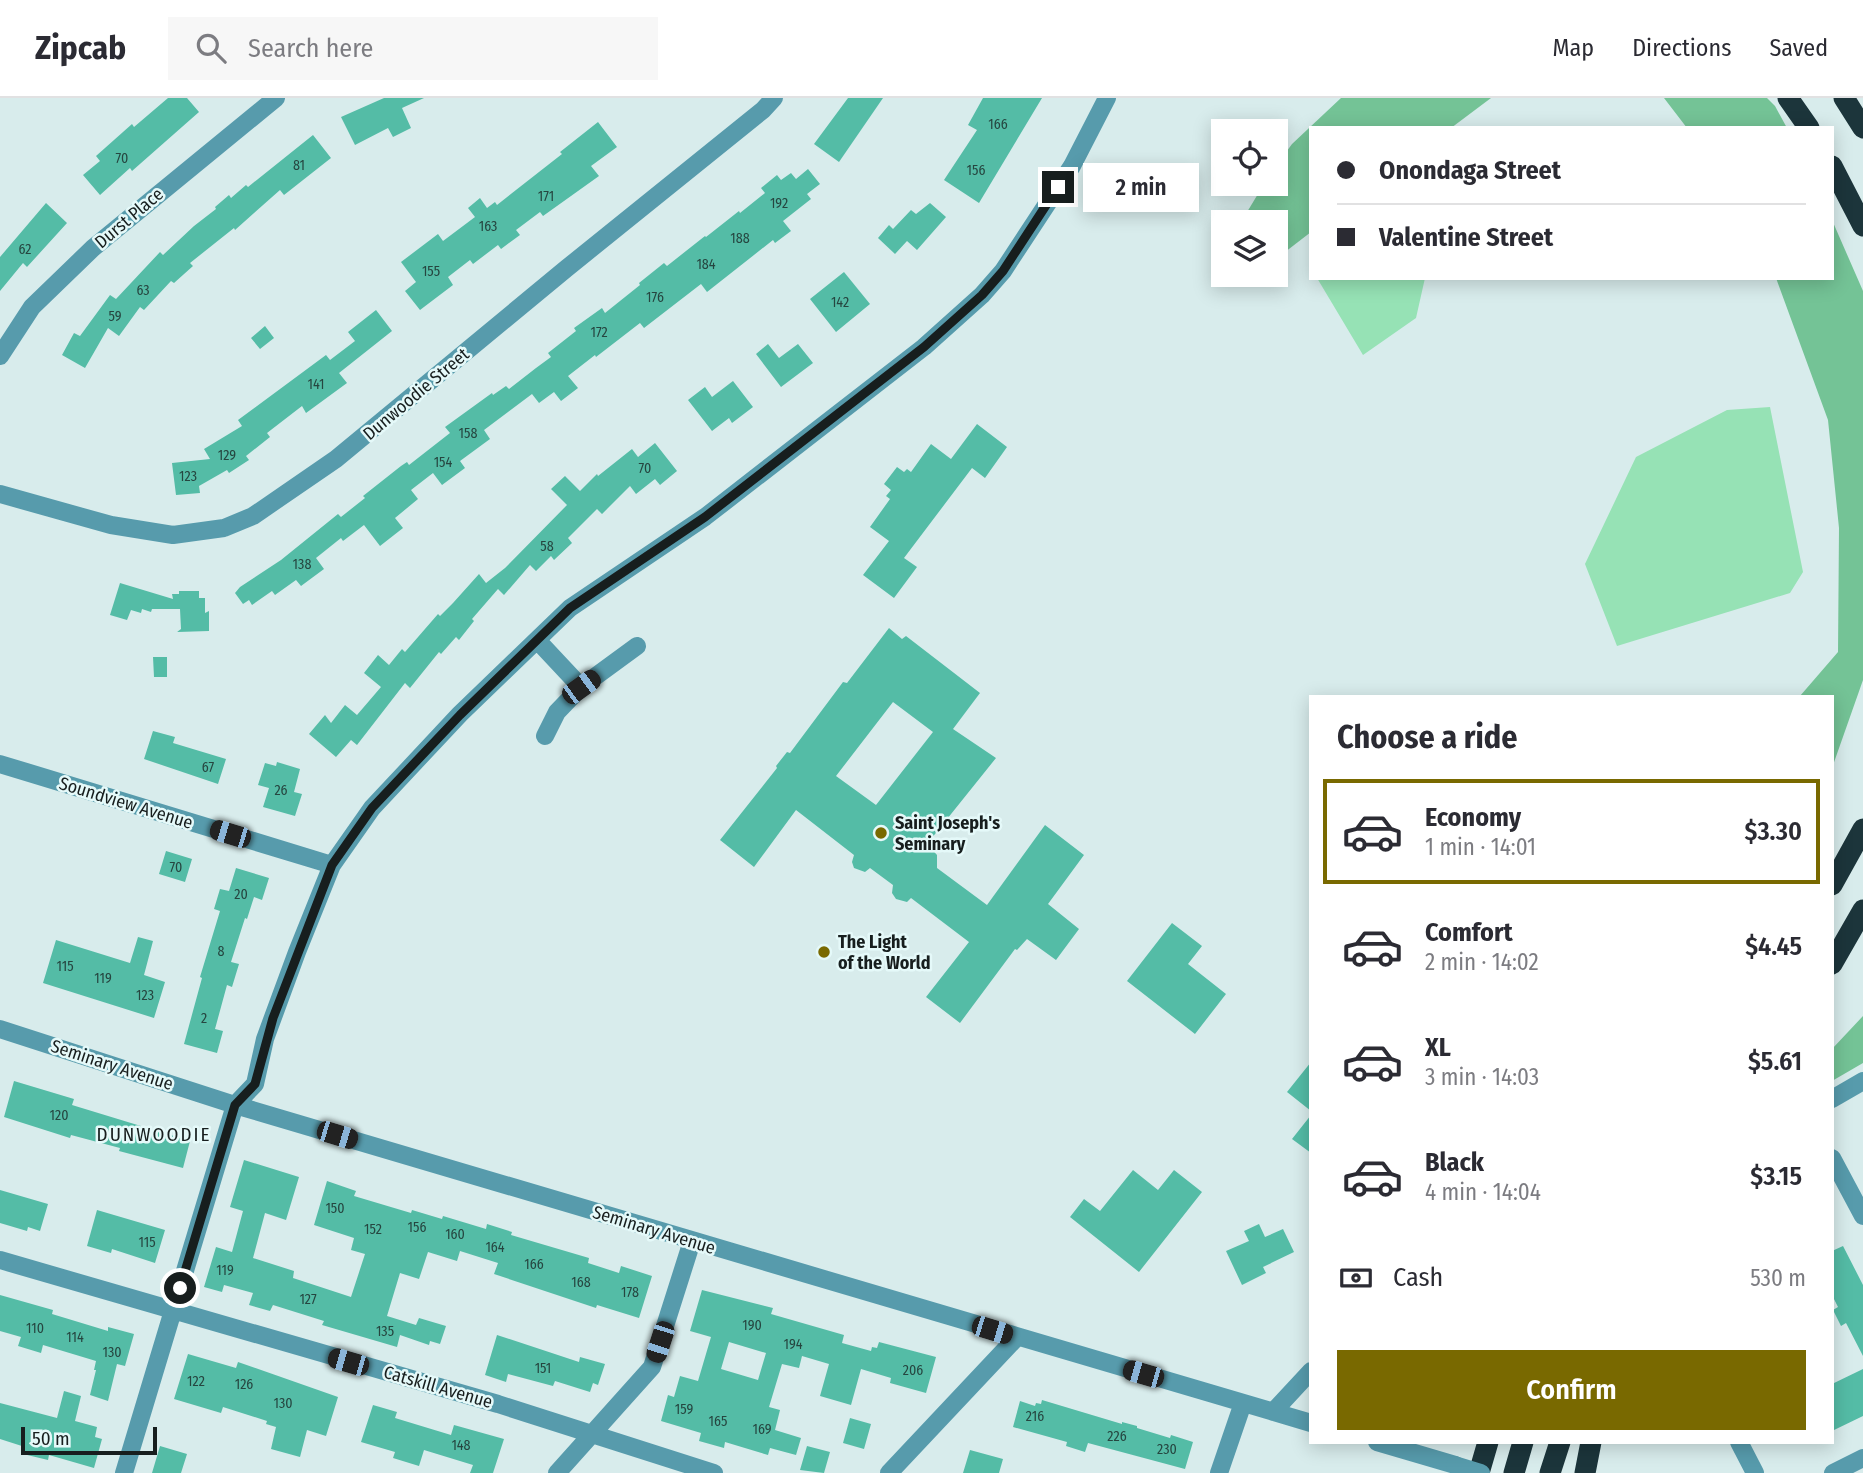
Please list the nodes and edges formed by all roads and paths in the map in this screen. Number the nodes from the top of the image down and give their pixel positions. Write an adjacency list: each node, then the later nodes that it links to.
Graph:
1 (276, 98): 10 (street, Durst Place)
2 (774, 98): 11 (street, Dunwoodie Street)
3 (1107, 98): 12 (street)
4 (1788, 98): 6 (highway)
5 (1844, 98): 7 (highway)
6 (1808, 126)
7 (1863, 128)
8 (1834, 170): 9 (highway)
9 (1863, 226)
10 (0, 356)
11 (0, 494)
12 (537, 640): 14 (street); 18 (street)
13 (637, 646): 14 (street)
14 (581, 687): 15 (street)
15 (545, 736)
16 (0, 764): 18 (street, Soundview Avenue)
17 (1863, 829): 19 (highway)
18 (332, 865): 25 (street)
19 (1834, 881)
20 (1863, 910): 21 (highway)
21 (1834, 961)
22 (0, 1029): 25 (street, Seminary Avenue)
23 (1863, 1081): 24 (street)
24 (1834, 1098)
25 (235, 1105): 28 (street, Seminary Avenue); 30 (street)
26 (1834, 1162): 27 (street)
27 (1863, 1216)
28 (692, 1241): 31 (street, Seminary Avenue); 36 (street)
29 (0, 1260): 30 (street, Catskill Avenue)
30 (173, 1312): 36 (street, Catskill Avenue); 44 (street)
31 (1017, 1337): 33 (street, Seminary Avenue); 47 (street)
32 (1309, 1373): 34 (street)
33 (1243, 1404): 34 (street, Seminary Avenue); 48 (street)
34 (1273, 1412): 35 (street, Seminary Avenue)
35 (1309, 1422)
36 (593, 1434): 45 (street); 46 (street, Catskill Avenue)
37 (1384, 1444): 49 (street, bridge)
38 (1487, 1444): 49 (highway)
39 (1522, 1444): 50 (highway)
40 (1559, 1444): 51 (highway)
41 (1591, 1444): 52 (highway)
42 (1740, 1444): 53 (street)
43 (1863, 1458): 54 (street)
44 (124, 1473)
45 (557, 1473)
46 (714, 1473)
47 (889, 1473)
48 (1219, 1473)
49 (1480, 1473)
50 (1514, 1473)
51 (1550, 1473)
52 (1585, 1473)
53 (1755, 1473)
54 (1833, 1473)

